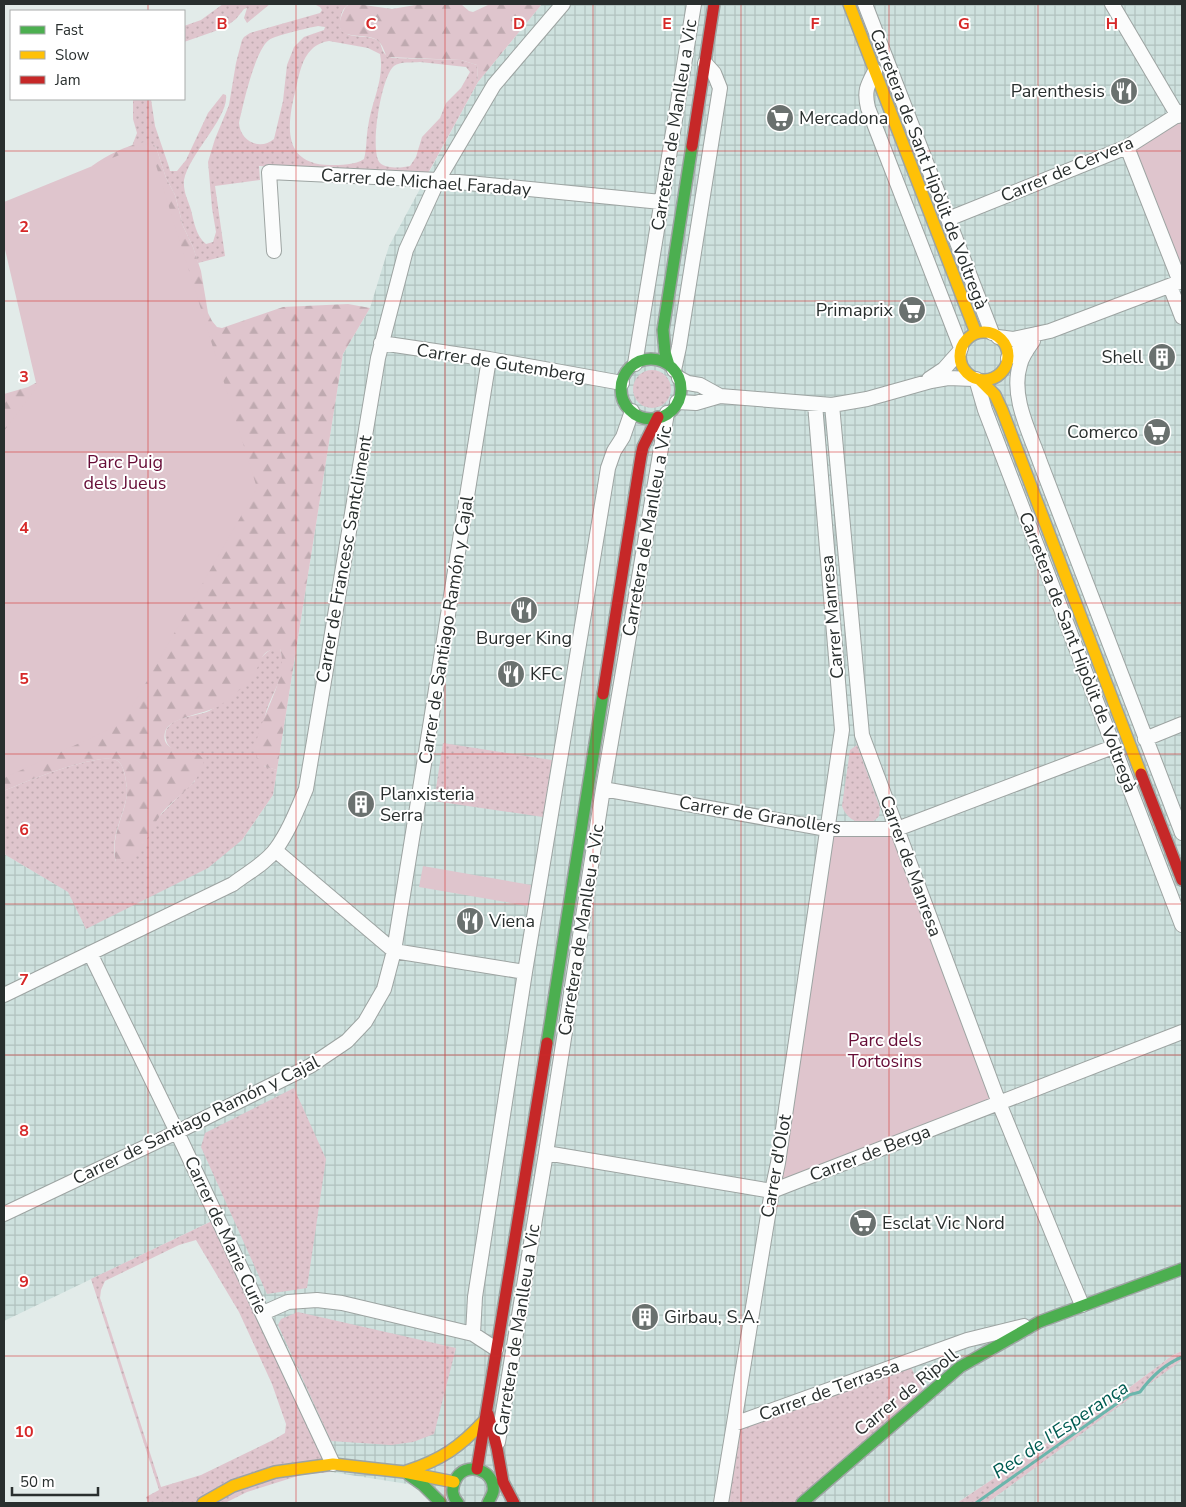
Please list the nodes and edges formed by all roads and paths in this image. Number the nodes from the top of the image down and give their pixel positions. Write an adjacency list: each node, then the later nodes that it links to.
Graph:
1 (563, 4): 11 (street, Carrer de Francesc Santcliment)
2 (694, 4): 12 (street, Carretera de Manlleu a Vic)
3 (714, 4): 7 (street, Carretera de Manlleu a Vic)
4 (849, 4): 8 (street, Carretera de Sant Hipòlit de Voltregà)
5 (865, 4): 13 (street, Carretera de Sant Hipòlit de Voltregà)
6 (1112, 4): 9 (street)
7 (705, 64): 17 (street, Carretera de Manlleu a Vic); 27 (street)
8 (875, 71): 19 (street, Carretera de Sant Hipòlit de Voltregà); 23 (street, Carretera de Sant Hipòlit de Voltregà)
9 (1180, 114): 10 (street, Carrer de Cervera)
10 (1127, 147): 13 (street, Carrer de Cervera); 15 (street)
11 (438, 180): 12 (street, Carrer de Michael Faraday); 14 (street, Carrer de Michael Faraday); 22 (street, Carrer de Francesc Santcliment)
12 (661, 202): 25 (street, Carretera de Manlleu a Vic)
13 (948, 219): 20 (street, Carretera de Sant Hipòlit de Voltregà)
14 (274, 251)
15 (1177, 283): 16 (street); 18 (street)
16 (1182, 317)
17 (663, 330): 25 (street, Carretera de Manlleu a Vic); 27 (street, Carretera de Manlleu a Vic)
18 (1050, 331): 20 (street); 21 (street)
19 (976, 333): 20 (street); 23 (street)
20 (995, 335): 26 (street)
21 (1033, 341): 26 (street); 38 (street, Carretera de Sant Hipòlit de Voltregà)
22 (381, 343): 24 (street, Carrer de Gutemberg); 47 (street, Carrer de Francesc Santcliment)
23 (960, 349): 28 (street); 30 (street)
24 (489, 359): 29 (street, Carrer de Gutemberg); 50 (street, Carrer de Santiago Ramón y Cajal)
25 (640, 362): 27 (street); 29 (street)
26 (1007, 363): 28 (street); 36 (street, Carretera de Sant Hipòlit de Voltregà)
27 (674, 371): 31 (street); 32 (street)
28 (977, 379): 30 (street); 36 (street, Carretera de Sant Hipòlit de Voltregà); 42 (street, Carretera de Sant Hipòlit de Voltregà)
29 (622, 383): 35 (street)
30 (921, 383): 34 (street)
31 (720, 396): 32 (street); 33 (street)
32 (678, 402): 37 (street)
33 (815, 404): 34 (street); 44 (street, Carrer Manresa)
34 (832, 405): 45 (street, Carrer de Manresa)
35 (634, 412): 37 (street); 39 (street, Carretera de Manlleu a Vic); 52 (street, Carretera de Manlleu a Vic)
36 (1003, 412): 38 (street, Carretera de Sant Hipòlit de Voltregà); 48 (street, Carretera de Sant Hipòlit de Voltregà)
37 (663, 415): 39 (street, Carretera de Manlleu a Vic); 43 (street, Carretera de Manlleu a Vic)
38 (1032, 441): 41 (street, Carretera de Sant Hipòlit de Voltregà)
39 (643, 447): 65 (street, Carretera de Manlleu a Vic)
40 (1182, 724): 41 (street)
41 (1145, 739): 46 (street, Carretera de Sant Hipòlit de Voltregà)
42 (1113, 747): 45 (street, Carrer de Granollers); 49 (street, Carretera de Sant Hipòlit de Voltregà)
43 (603, 789): 44 (street, Carrer de Granollers); 57 (street, Carretera de Manlleu a Vic)
44 (827, 829): 45 (street, Carrer de Granollers); 58 (street, Carrer d'Olot)
45 (897, 829): 55 (street, Carrer de Manresa)
46 (1182, 833)
47 (275, 850): 50 (street); 51 (street, Carrer de Francesc Santcliment)
48 (1182, 880)
49 (1182, 924)
50 (394, 951): 52 (street); 56 (street, Carrer de Santiago Ramón y Cajal)
51 (90, 953): 53 (street, Carrer de Francesc Santcliment); 56 (street, Carrer de Marie Curie)
52 (525, 972): 64 (street, Carretera de Manlleu a Vic)
53 (4, 995)
54 (1182, 1032): 55 (street, Carrer de Berga)
55 (999, 1103): 58 (street, Carrer de Berga); 61 (street, Carrer de Manresa)
56 (177, 1132): 59 (street, Carrer de Santiago Ramón y Cajal); 62 (street, Carrer de Marie Curie)
57 (546, 1153): 58 (street); 69 (street, Carretera de Manlleu a Vic)
58 (772, 1191): 68 (street, Carrer d'Olot)
59 (4, 1214)
60 (1182, 1269): 61 (street, Carrer de Ripoll)
61 (1082, 1305): 63 (street, Carrer de Ripoll)
62 (263, 1313): 64 (street); 70 (street, Carrer de Marie Curie)
63 (1039, 1322): 68 (street, Carrer de Terrassa); 80 (street, Carrer de Ripoll)
64 (473, 1334): 65 (street)
65 (496, 1349): 66 (street, Carretera de Manlleu a Vic)
66 (486, 1407): 67 (street, Carretera de Manlleu a Vic); 69 (street, Carretera de Manlleu a Vic)
67 (484, 1421): 71 (street, Carretera de Manlleu a Vic); 72 (street, Carretera de Manlleu a Vic)
68 (734, 1424): 79 (street, Carrer d'Olot)
69 (497, 1448): 78 (street, Carretera de Manlleu a Vic)
70 (332, 1464): 72 (street); 74 (street)
71 (477, 1469): 73 (street); 77 (street)
72 (404, 1472): 73 (street); 75 (street)
73 (454, 1482): 76 (street)
74 (204, 1503)
75 (441, 1503)
76 (458, 1503)
77 (491, 1503)
78 (514, 1503)
79 (721, 1503)
80 (802, 1503)

